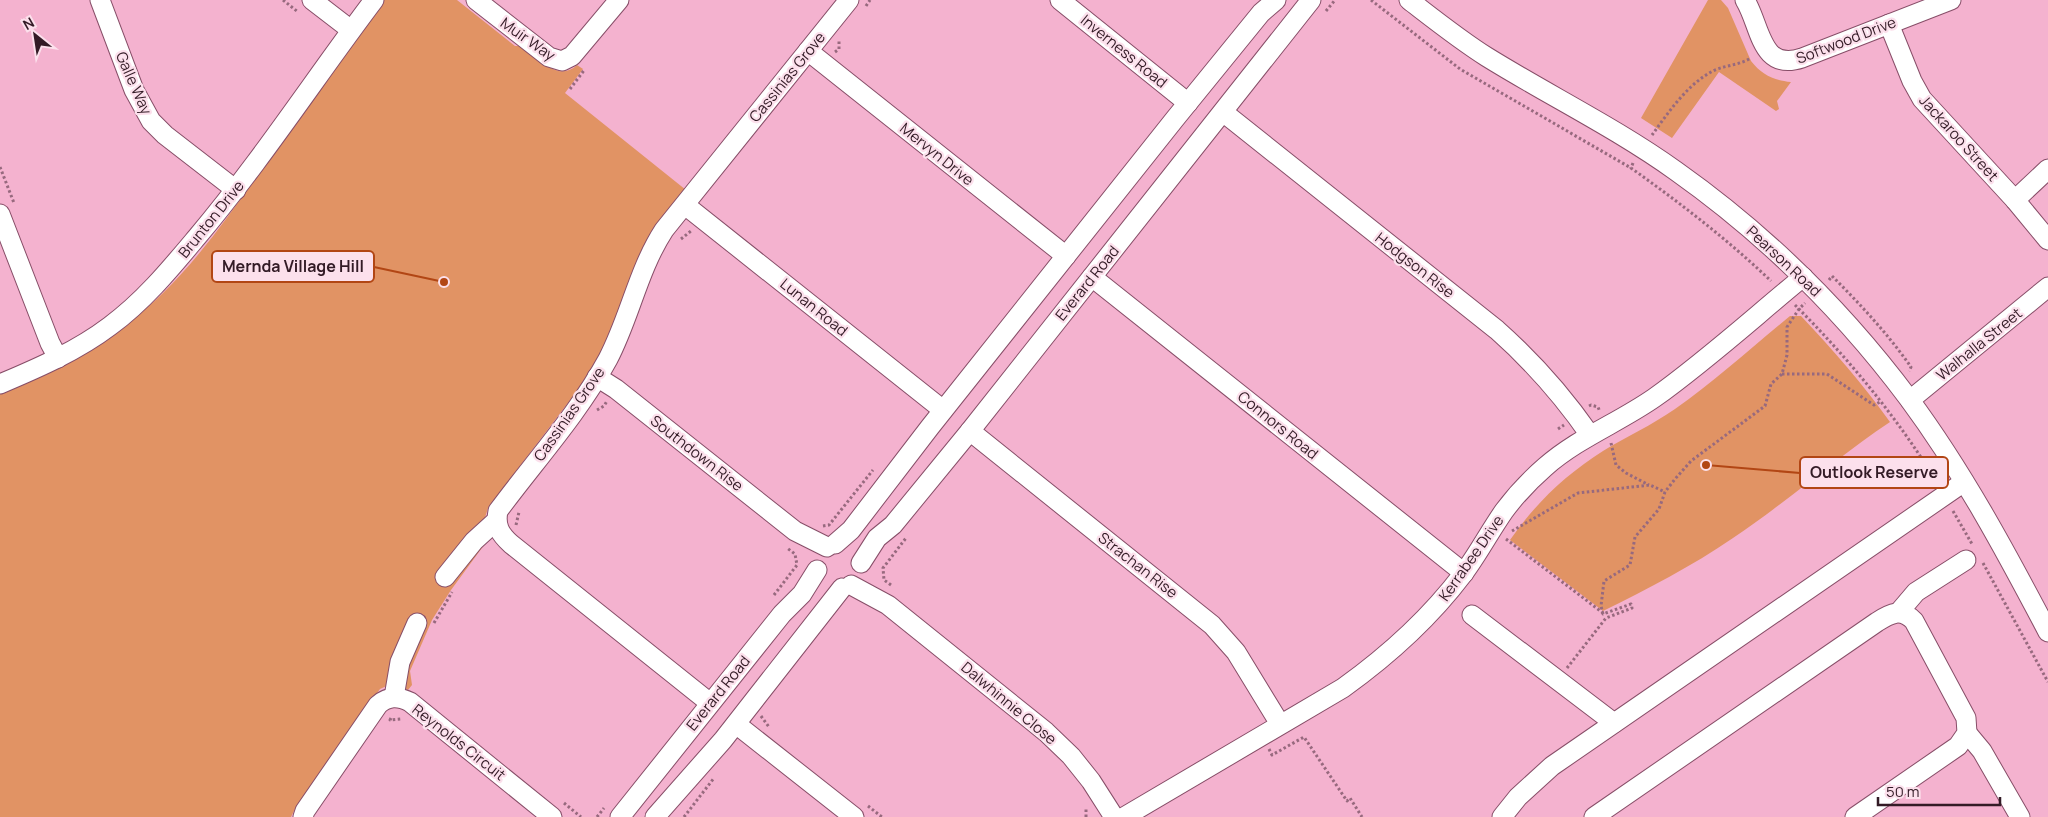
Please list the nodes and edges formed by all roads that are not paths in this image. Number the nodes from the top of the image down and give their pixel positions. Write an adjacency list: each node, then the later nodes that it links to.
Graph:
1 (100, 0): 19 (street, Galle Way)
2 (312, 0): 14 (street)
3 (374, 0): 14 (street, Brunton Drive)
4 (476, 0): 5 (street, Muir Way)
5 (619, 0)
6 (1060, 0): 16 (street, Inverness Road)
7 (1276, 0): 16 (street, Everard Road)
8 (1311, 0): 17 (street, Everard Road)
9 (1410, 0): 26 (street, Pearson Road)
10 (1745, 0): 13 (street, Softwood Drive)
11 (1951, 0): 13 (street, Softwood Drive)
12 (857, 3): 15 (street, Cassinias Grove)
13 (1889, 24): 20 (street, Jackaroo Street)
14 (351, 30): 19 (street, Brunton Drive)
15 (808, 51): 21 (street, Cassinias Grove); 24 (street, Mervyn Drive)
16 (1188, 102): 24 (street, Everard Road)
17 (1223, 112): 25 (street, Everard Road); 36 (street, Hodgson Rise)
18 (2048, 169): 20 (street)
19 (236, 190): 30 (street, Brunton Drive)
20 (2015, 200): 23 (street, Jackaroo Street)
21 (685, 205): 31 (street, Cassinias Grove); 34 (street, Lunan Road)
22 (0, 214): 30 (street)
23 (2048, 240)
24 (1066, 256): 28 (street, Everard Road)
25 (1092, 277): 29 (street, Everard Road); 41 (street, Connors Road)
26 (1803, 277): 33 (street, Pearson Road); 36 (street, Kerrabee Drive)
27 (2048, 287): 33 (street, Walhalla Street)
28 (1005, 334): 29 (street); 34 (street, Everard Road)
29 (1030, 355): 35 (street, Everard Road)
30 (58, 358): 32 (street, Brunton Drive)
31 (598, 377): 38 (street, Cassinias Grove); 40 (street, Southdown Rise)
32 (0, 384)
33 (1910, 400): 37 (street, Pearson Road)
34 (944, 410): 40 (street, Everard Road)
35 (970, 431): 42 (street, Everard Road); 52 (street, Strachan Rise)
36 (1590, 435): 41 (street, Kerrabee Drive)
37 (1964, 482): 47 (street, Pearson Road); 50 (street)
38 (496, 521): 43 (street); 49 (street)
39 (1973, 554): 44 (street)
40 (824, 555): 42 (street, Southdown Rise); 42 (street); 49 (street, Everard Road)
41 (1464, 573): 52 (street, Kerrabee Drive)
42 (854, 577): 51 (street, Everard Road); 54 (street, Dalwhinnie Close)
43 (450, 583)
44 (1899, 612): 53 (street); 62 (street)
45 (1472, 615): 50 (street)
46 (424, 625): 48 (street)
47 (2048, 632)
48 (394, 697): 55 (street, Reynolds Circuit); 56 (street)
49 (710, 703): 57 (street, Everard Road)
50 (1614, 723): 61 (street)
51 (736, 724): 58 (street, Everard Road); 59 (street)
52 (1280, 724): 60 (street, Kerrabee Drive)
53 (1968, 734): 63 (street); 64 (street)
54 (1110, 810)
55 (554, 811)
56 (303, 817)
57 (620, 817)
58 (655, 817)
59 (854, 817)
60 (1124, 817)
61 (1502, 817)
62 (1594, 817)
63 (1855, 817)
64 (2020, 817)

